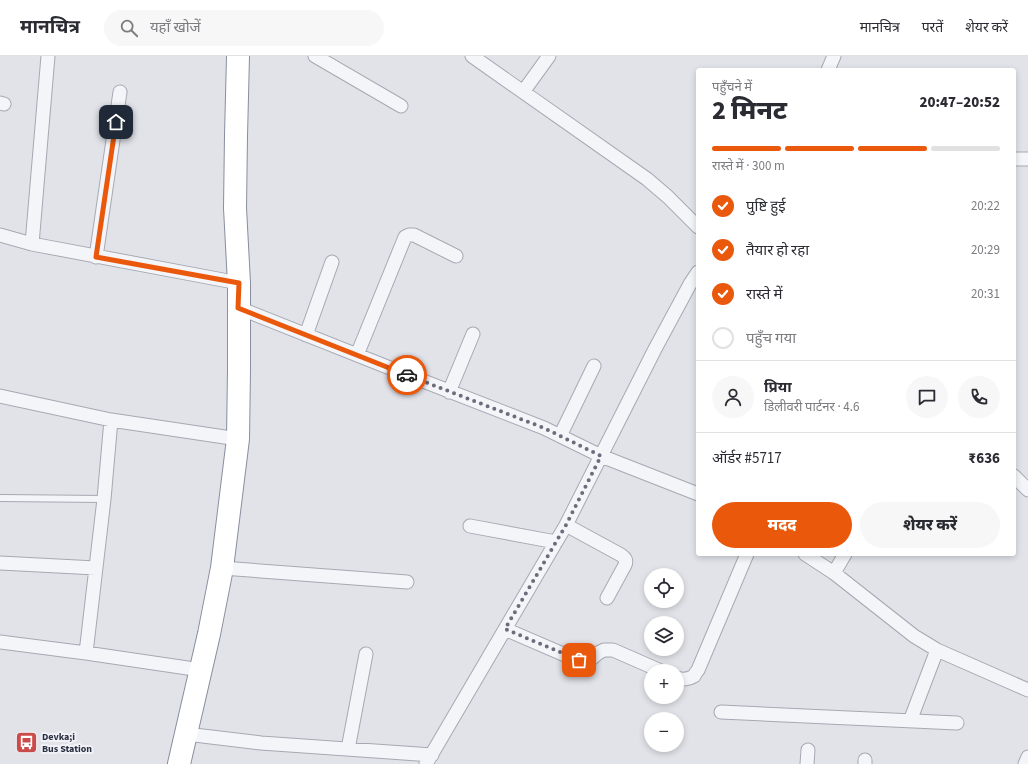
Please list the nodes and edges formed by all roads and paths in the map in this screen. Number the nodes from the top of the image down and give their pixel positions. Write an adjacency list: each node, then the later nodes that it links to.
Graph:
1 (48, 56): 15 (street)
2 (238, 56): 20 (highway)
3 (315, 56): 10 (street)
4 (472, 56): 8 (street)
5 (549, 56): 8 (street)
6 (834, 56): 7 (street)
7 (829, 68)
8 (528, 86): 13 (street)
9 (120, 92): 17 (street)
10 (402, 106)
11 (1016, 159): 12 (street)
12 (1028, 159)
13 (696, 225)
14 (0, 235): 15 (street)
15 (32, 244): 17 (street)
16 (456, 256): 24 (street)
17 (96, 257): 20 (street)
18 (332, 262): 23 (street)
19 (696, 275): 31 (street)
20 (239, 283): 21 (highway)
21 (238, 308): 23 (street); 30 (highway)
22 (473, 334): 26 (street)
23 (306, 335): 24 (street)
24 (357, 356): 26 (street)
25 (594, 366): 29 (street)
26 (449, 392): 29 (street)
27 (0, 396): 28 (street)
28 (111, 420): 30 (street); 36 (street)
29 (560, 436): 31 (street)
30 (238, 439): 45 (highway)
31 (601, 456): 34 (street); 37 (street)
32 (1016, 478): 33 (street)
33 (1028, 490)
34 (696, 493)
35 (0, 498): 36 (lane)
36 (104, 499): 44 (street)
37 (566, 525): 39 (street); 48 (street)
38 (470, 526): 39 (street)
39 (556, 542): 49 (street)
40 (746, 556): 56 (street)
41 (808, 556): 46 (street)
42 (844, 556): 46 (street)
43 (0, 563): 44 (street)
44 (96, 568): 52 (street)
45 (222, 568): 47 (street); 55 (highway)
46 (834, 573): 51 (street)
47 (407, 582)
48 (606, 598)
49 (505, 629): 54 (street); 65 (street)
50 (0, 642): 52 (street)
51 (937, 650): 57 (street); 59 (street)
52 (86, 653): 55 (street)
53 (366, 654): 62 (street)
54 (645, 664)
55 (201, 670): 61 (highway)
56 (684, 679)
57 (1028, 690)
58 (721, 712): 59 (street)
59 (910, 720): 60 (street)
60 (957, 722)
61 (186, 734): 62 (street); 66 (highway)
62 (348, 749): 65 (street)
63 (808, 750): 67 (street)
64 (1028, 757): 68 (street)
65 (429, 759)
66 (179, 764)
67 (807, 764)
68 (1025, 764)

